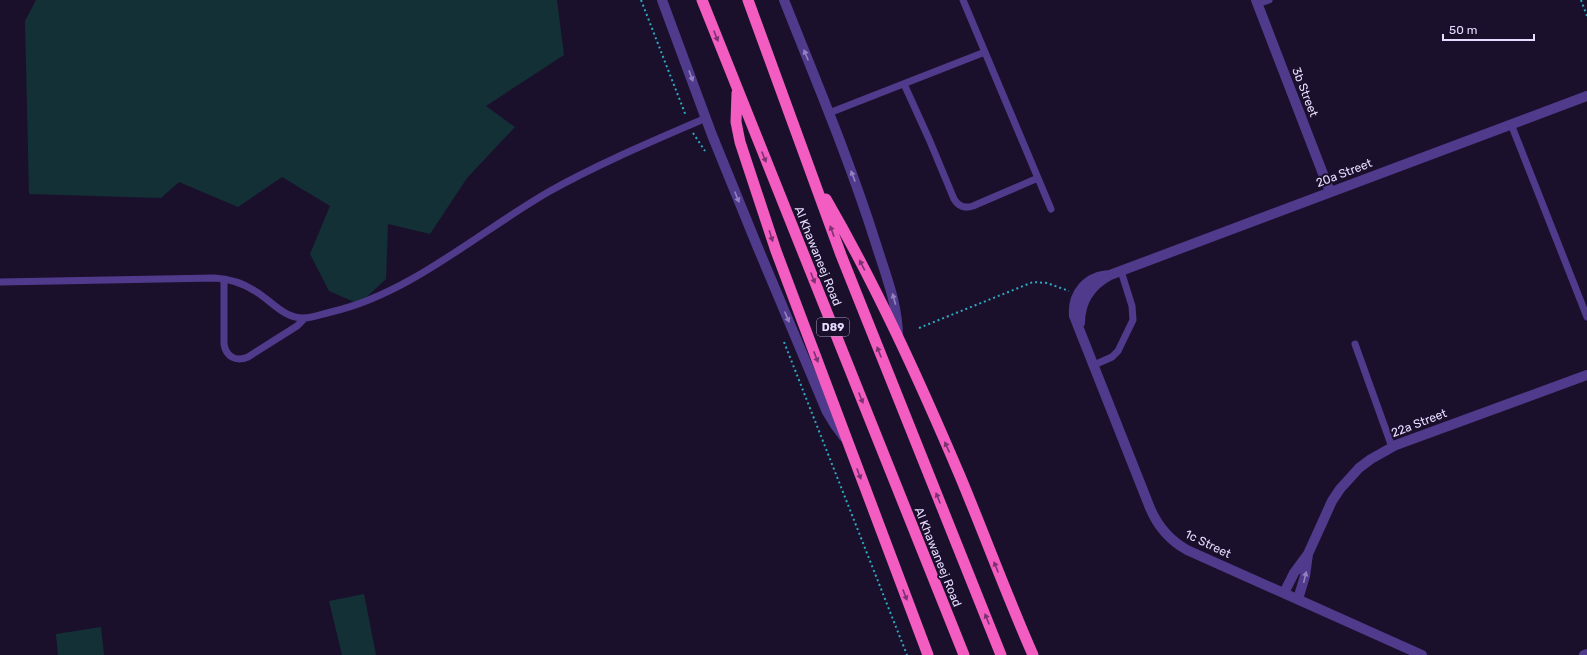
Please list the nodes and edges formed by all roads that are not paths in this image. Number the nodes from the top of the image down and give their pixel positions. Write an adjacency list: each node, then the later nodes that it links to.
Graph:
1 (662, 0): 13 (street, one-way to 13)
2 (702, 0): 10 (highway, Al Khawaneej Road / D89, one-way to 10)
3 (748, 0): 15 (highway, Al Khawaneej Road / D89)
4 (784, 0): 12 (street, one-way to 4)
5 (963, 0): 8 (lane)
6 (1269, 0): 7 (lane)
7 (1257, 2): 17 (street, 3b Street)
8 (985, 52): 9 (lane); 16 (lane)
9 (904, 84): 12 (lane); 16 (lane)
10 (738, 90): 29 (highway, one-way to 29); 36 (highway, Al Khawaneej Road / D89, one-way to 36)
11 (1587, 96): 14 (street, 20a Street)
12 (829, 113): 25 (street, one-way to 12)
13 (706, 118): 24 (lane); 29 (street, one-way to 29)
14 (1511, 124): 17 (street, 20a Street); 23 (lane)
15 (810, 172): 25 (highway, one-way to 15); 37 (highway, Al Khawaneej Road / D89, one-way to 15)
16 (1038, 178): 18 (lane)
17 (1330, 192): 19 (street, 20a Street)
18 (1051, 209)
19 (1121, 271): 22 (street, 20a Street); 27 (lane)
20 (224, 279): 21 (lane); 24 (lane); 24 (lane)
21 (0, 282)
22 (1082, 296): 27 (street, 1c Street)
23 (1587, 317)
24 (305, 318)
25 (898, 338): 38 (highway, one-way to 25)
26 (1354, 344): 30 (lane)
27 (1094, 365): 32 (street, 1c Street)
28 (1587, 374): 30 (street, 22a Street)
29 (845, 437): 35 (highway, one-way to 35)
30 (1392, 447): 31 (street, 22a Street)
31 (1308, 554): 32 (street, 22a Street); 33 (street, 22a Street, one-way to 31)
32 (1284, 593): 33 (street, 1c Street)
33 (1298, 599): 39 (street, 1c Street)
34 (1587, 654): 40 (street)
35 (928, 655)
36 (964, 655)
37 (1001, 655)
38 (1033, 655)
39 (1422, 655)
40 (1584, 655)

